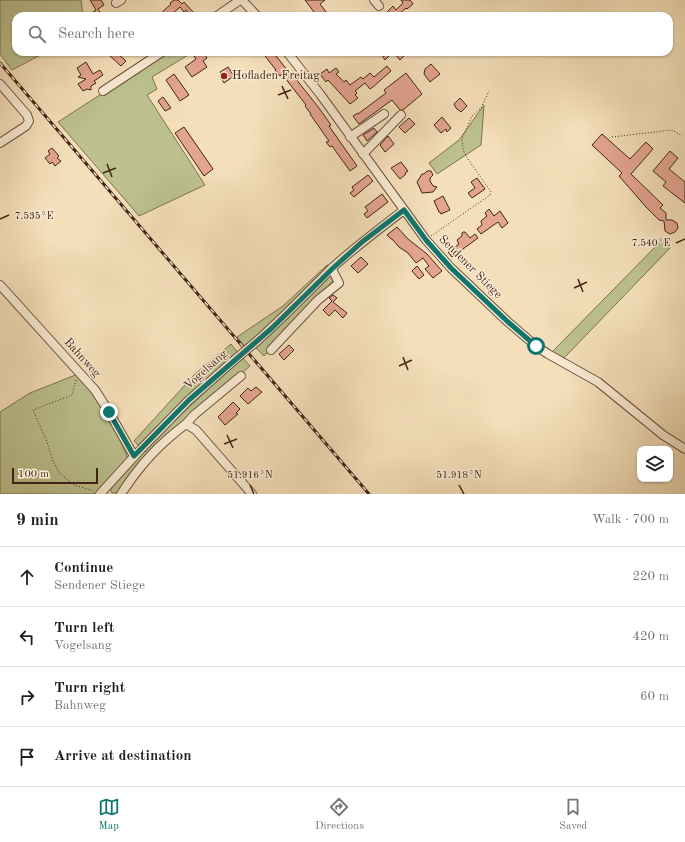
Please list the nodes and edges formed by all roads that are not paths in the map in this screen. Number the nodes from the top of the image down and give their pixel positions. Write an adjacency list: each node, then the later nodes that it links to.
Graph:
1 (241, 0): 2 (street); 3 (street)
2 (223, 12)
3 (253, 12)
4 (156, 56): 7 (street)
5 (290, 56): 10 (street, Sendener Stiege)
6 (0, 84): 11 (street)
7 (103, 91)
8 (384, 114): 10 (street)
9 (401, 115): 12 (street)
10 (350, 137): 12 (street, Sendener Stiege)
11 (0, 143)
12 (363, 154): 13 (street, Sendener Stiege)
13 (404, 210): 14 (street, Vogelsang); 19 (street, Sendener Stiege)
14 (332, 269): 16 (street); 20 (street, Vogelsang, bridge)
15 (0, 285): 20 (street, Bahnweg)
16 (272, 350)
17 (241, 376): 18 (street)
18 (186, 424): 22 (street); 23 (street)
19 (685, 449)
20 (134, 456): 21 (street, Vogelsang)
21 (103, 493)
22 (121, 494)
23 (252, 494)

